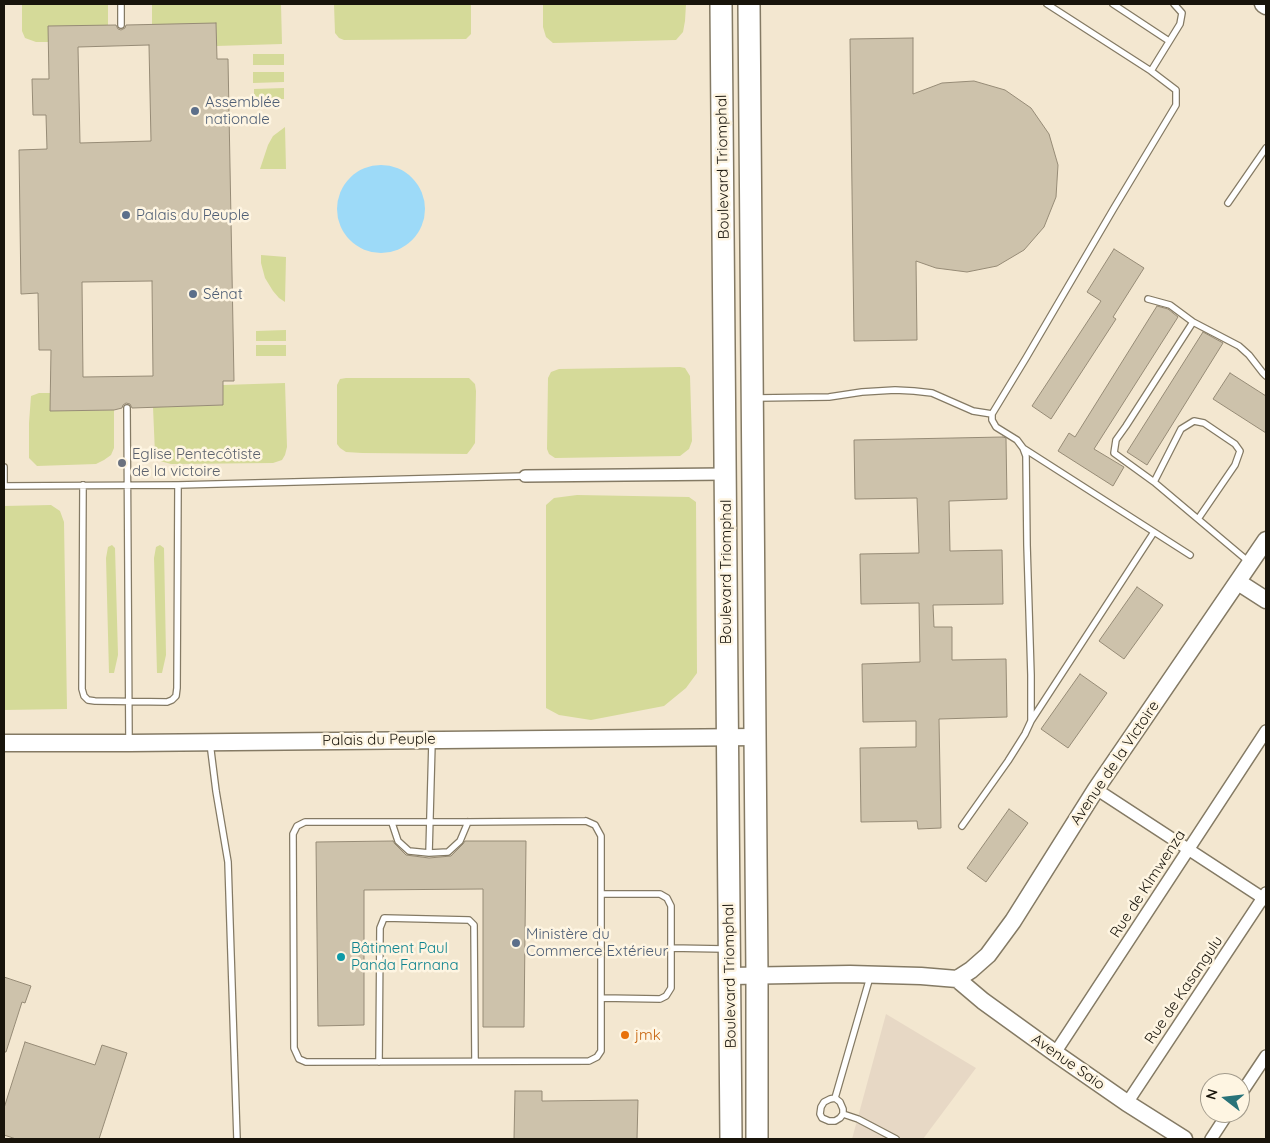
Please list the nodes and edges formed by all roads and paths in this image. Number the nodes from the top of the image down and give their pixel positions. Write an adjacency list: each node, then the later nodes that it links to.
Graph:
1 (121, 4): 9 (lane)
2 (721, 4): 22 (highway, Boulevard Triomphal)
3 (749, 4): 17 (highway, Boulevard Triomphal)
4 (1047, 4): 11 (lane)
5 (1113, 4): 10 (lane)
6 (1174, 4): 10 (lane)
7 (1263, 4): 8 (street)
8 (1266, 6)
9 (121, 25)
10 (1169, 42): 11 (lane)
11 (1151, 71): 19 (lane)
12 (1266, 148): 13 (lane)
13 (1228, 203)
14 (1148, 299): 15 (lane)
15 (1193, 322): 16 (lane); 24 (lane)
16 (1266, 376)
17 (752, 398): 19 (lane); 39 (highway, Boulevard Triomphal)
18 (127, 408): 26 (lane)
19 (992, 414): 20 (lane)
20 (1023, 448): 30 (lane); 37 (lane)
21 (4, 467): 28 (lane)
22 (726, 474): 23 (street); 40 (highway, Boulevard Triomphal)
23 (525, 476): 27 (lane)
24 (1154, 482): 29 (lane); 29 (lane)
25 (83, 485): 26 (lane); 28 (lane); 36 (lane)
26 (127, 485): 27 (lane); 36 (lane)
27 (178, 485): 36 (lane)
28 (4, 486)
29 (1198, 519): 33 (lane)
30 (1154, 532): 32 (lane); 37 (lane)
31 (1266, 540): 33 (street, Avenue de la Victoire)
32 (1190, 555)
33 (1251, 563): 34 (street, Avenue de la Victoire)
34 (1238, 582): 35 (street); 45 (street, Avenue de la Victoire)
35 (1266, 600)
36 (128, 701): 44 (lane)
37 (1030, 721): 49 (lane)
38 (1266, 731): 50 (street, Rue de KImwenza)
39 (755, 737): 40 (street, Palais du Peuple); 56 (highway, Boulevard Triomphal)
40 (727, 738): 41 (street, Palais du Peuple); 55 (highway, Boulevard Triomphal)
41 (432, 740): 42 (street, Palais du Peuple); 46 (lane)
42 (210, 742): 44 (street, Palais du Peuple); 71 (lane)
43 (4, 743): 44 (street, Palais du Peuple)
44 (129, 743)
45 (1096, 789): 50 (street); 59 (street, Avenue de la Victoire)
46 (430, 822): 47 (lane); 48 (lane); 51 (lane)
47 (468, 822): 51 (lane); 52 (lane)
48 (392, 823): 51 (lane); 64 (lane)
49 (962, 826)
50 (1188, 849): 53 (street); 61 (street, Rue de KImwenza)
51 (429, 853)
52 (601, 894): 54 (lane); 60 (lane)
53 (1265, 897): 67 (street, Rue de Kasangulu)
54 (670, 948): 55 (lane); 60 (lane)
55 (729, 949): 58 (highway, Boulevard Triomphal)
56 (757, 975): 57 (street); 58 (street); 73 (highway, Boulevard Triomphal)
57 (870, 975): 59 (street); 66 (lane)
58 (730, 976): 72 (highway, Boulevard Triomphal)
59 (957, 979): 61 (street, Avenue Saio)
60 (601, 998): 63 (lane)
61 (1055, 1053): 67 (street, Avenue Saio)
62 (1266, 1056): 65 (street)
63 (476, 1061): 64 (lane); 64 (lane)
64 (379, 1062)
65 (1250, 1080)
66 (835, 1098): 68 (lane); 68 (lane)
67 (1127, 1103): 76 (street, Avenue Saio)
68 (843, 1111): 70 (lane)
69 (1221, 1123): 77 (street)
70 (885, 1133): 74 (lane); 75 (lane)
71 (237, 1139)
72 (731, 1139)
73 (757, 1139)
74 (881, 1139)
75 (896, 1139)
76 (1184, 1139)
77 (1211, 1139)

